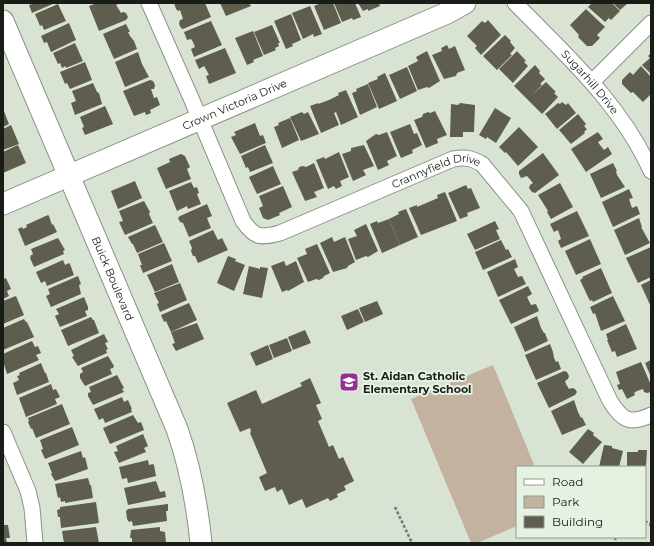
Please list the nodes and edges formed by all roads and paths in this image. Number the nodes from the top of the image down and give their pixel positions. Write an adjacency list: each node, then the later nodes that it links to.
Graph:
1 (149, 3): 7 (street, Crannyfield Drive)
2 (465, 3): 7 (street, Crown Victoria Drive)
3 (515, 3): 6 (street, Sugarhill Drive)
4 (3, 21): 9 (street, Buick Boulevard)
5 (651, 23): 6 (street)
6 (592, 82): 8 (street, Sugarhill Drive)
7 (200, 119): 9 (street, Crown Victoria Drive); 11 (street, Crannyfield Drive)
8 (651, 172)
9 (69, 176): 10 (street, Crown Victoria Drive); 15 (street, Buick Boulevard)
10 (3, 204)
11 (651, 415)
12 (3, 432): 14 (street)
13 (395, 507): 16 (path)
14 (35, 543)
15 (201, 543)
16 (412, 543)

